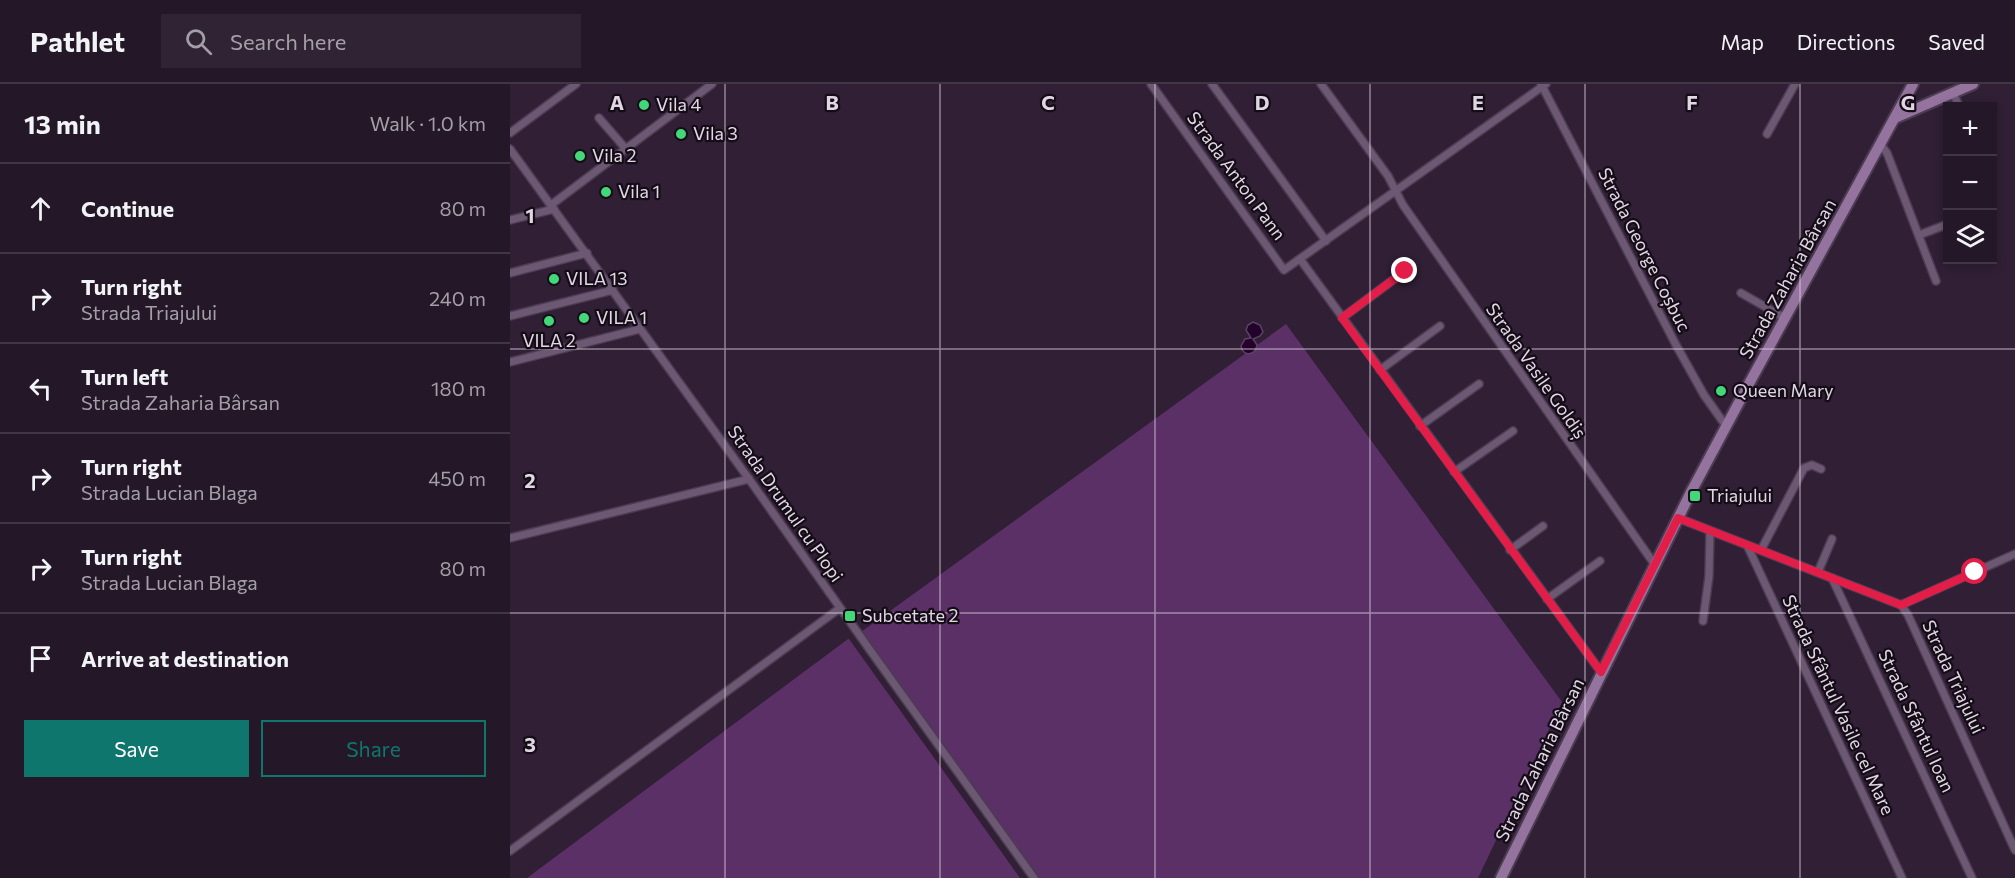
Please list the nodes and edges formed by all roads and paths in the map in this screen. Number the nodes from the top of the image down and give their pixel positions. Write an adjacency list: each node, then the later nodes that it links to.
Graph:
1 (576, 84): 14 (street)
2 (712, 84): 18 (street)
3 (1151, 84): 26 (street, Strada Anton Pann)
4 (1212, 84): 24 (street, Strada Anton Pann)
5 (1321, 84): 19 (street, Strada Vasile Goldiș)
6 (1795, 84): 15 (street)
7 (1914, 84): 13 (main road, Strada Zaharia Bârsan)
8 (1973, 84): 10 (main road)
9 (1543, 85): 19 (street); 41 (street, Strada George Coșbuc)
10 (1953, 93): 11 (street); 13 (main road)
11 (1957, 102)
12 (600, 118): 18 (street)
13 (1895, 118): 16 (main road, Strada Zaharia Bârsan)
14 (510, 133)
15 (1767, 134)
16 (1881, 144): 23 (street); 34 (main road, Strada Zaharia Bârsan)
17 (510, 148): 20 (street, Strada Drumul cu Plopi)
18 (626, 149): 20 (street)
19 (1396, 192): 24 (street); 56 (street, Strada Vasile Goldiș)
20 (553, 207): 21 (street); 25 (street, Strada Drumul cu Plopi)
21 (510, 220)
22 (1943, 226): 23 (street)
23 (1919, 235): 29 (street)
24 (1326, 241): 26 (street)
25 (587, 253): 28 (street); 30 (street, Strada Drumul cu Plopi)
26 (1300, 259): 33 (street)
27 (1405, 271): 33 (street)
28 (510, 273)
29 (1936, 281)
30 (613, 290): 32 (street); 36 (street, Strada Drumul cu Plopi)
31 (1741, 293): 34 (street)
32 (510, 316)
33 (1342, 318): 38 (street)
34 (1785, 318): 41 (main road, Strada Zaharia Bârsan)
35 (1440, 326): 38 (street)
36 (640, 329): 37 (street); 45 (street, Strada Drumul cu Plopi)
37 (510, 362)
38 (1380, 370): 40 (street)
39 (1479, 384): 40 (street)
40 (1420, 426): 44 (street)
41 (1726, 426): 46 (main road, Strada Zaharia Bârsan)
42 (1513, 431): 44 (street)
43 (1821, 469): 53 (street)
44 (1454, 472): 52 (street)
45 (749, 479): 49 (street); 61 (street, Strada Drumul cu Plopi)
46 (1678, 518): 48 (street, Strada Triajului); 56 (main road, Strada Zaharia Bârsan)
47 (1543, 526): 52 (street)
48 (1710, 531): 51 (street, Strada Triajului); 62 (street)
49 (510, 538)
50 (1832, 539): 57 (street)
51 (1747, 545): 53 (street, Strada Triajului); 68 (street, Strada Sfântul Vasile cel Mare)
52 (1510, 550): 59 (street)
53 (1761, 550): 57 (street, Strada Triajului)
54 (2015, 554): 60 (street)
55 (1600, 561): 59 (street)
56 (1655, 565): 63 (main road, Strada Zaharia Bârsan)
57 (1818, 572): 58 (street, Strada Triajului)
58 (1832, 578): 60 (street, Strada Triajului); 69 (street, Strada Sfântul Ioan)
59 (1547, 599): 63 (street)
60 (1901, 605): 64 (street, Strada Triajului)
61 (840, 608): 65 (street); 66 (street, Strada Drumul cu Plopi)
62 (1703, 621)
63 (1601, 672): 67 (main road, Strada Zaharia Bârsan)
64 (2015, 850)
65 (510, 851)
66 (1034, 878)
67 (1501, 878)
68 (1902, 878)
69 (1972, 878)

